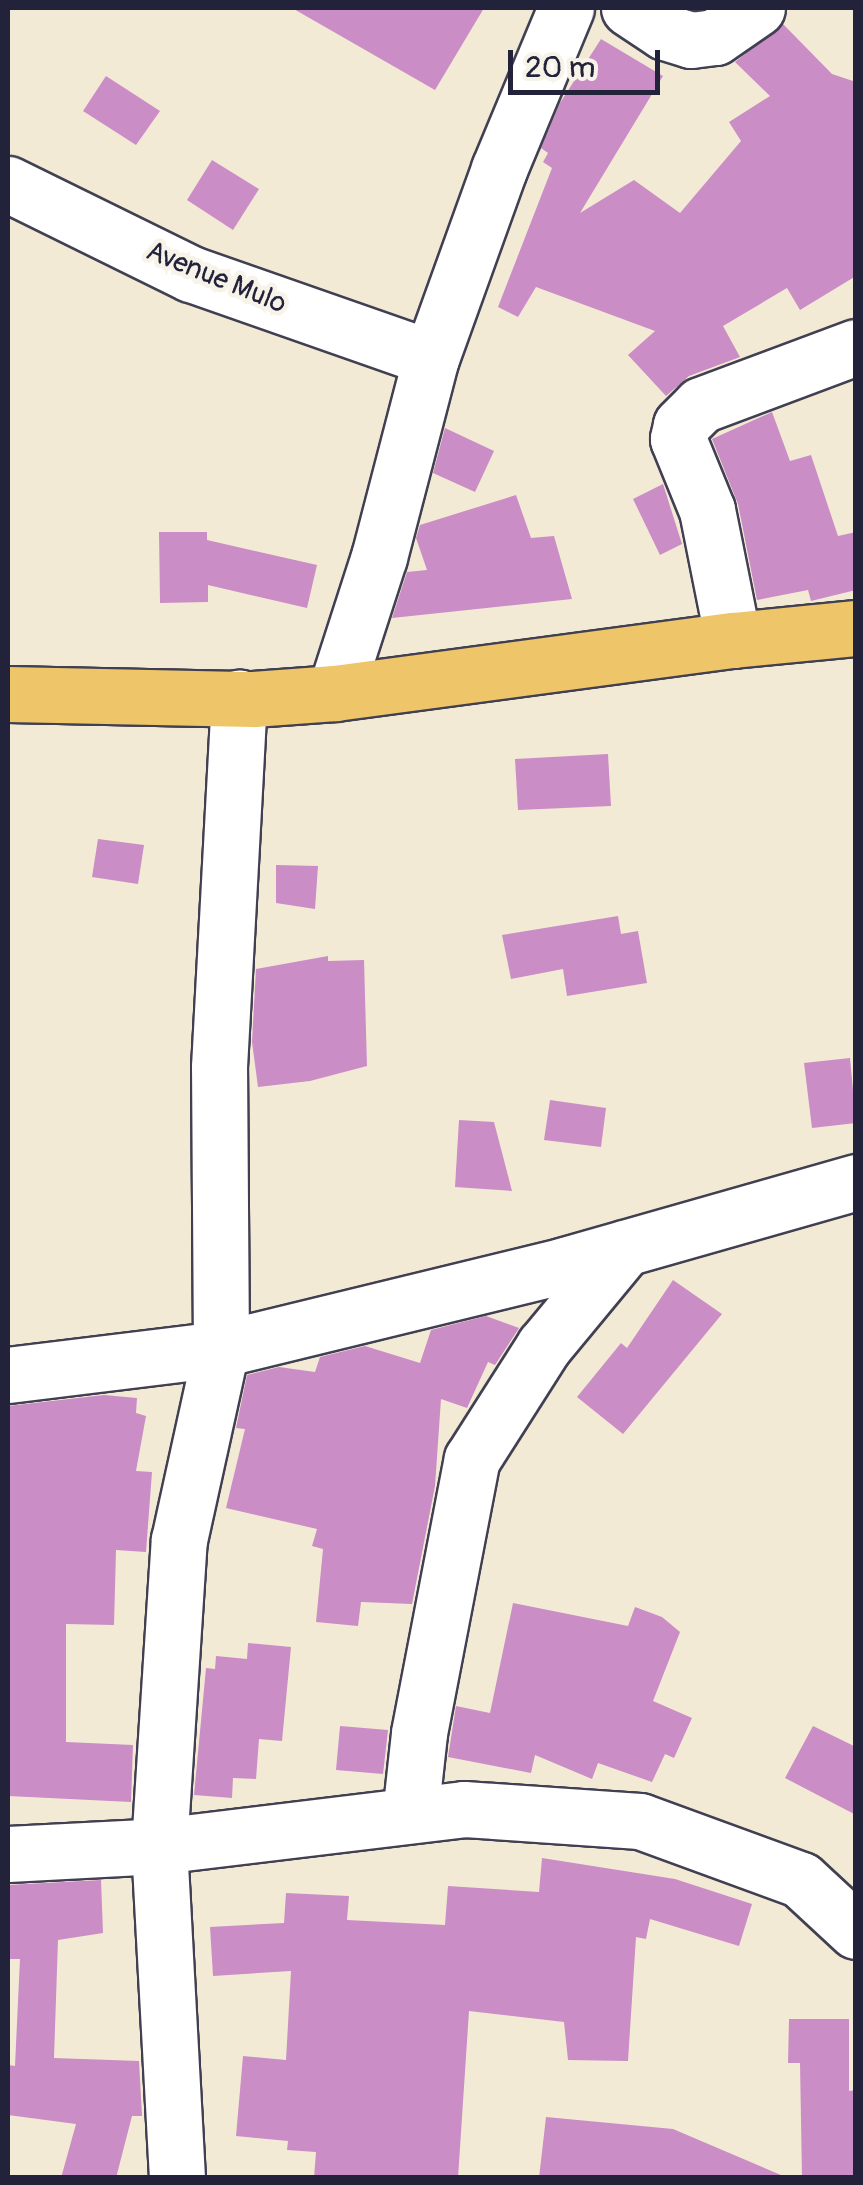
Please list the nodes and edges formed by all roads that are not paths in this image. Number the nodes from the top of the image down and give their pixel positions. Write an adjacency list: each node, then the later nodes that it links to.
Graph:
1 (566, 8): 6 (street)
2 (629, 8): 3 (street)
3 (758, 8)
4 (8, 184): 6 (street, Avenue Mulo)
5 (856, 347): 8 (street)
6 (431, 358): 10 (street)
7 (856, 628): 8 (main road)
8 (733, 640): 10 (main road)
9 (8, 694): 11 (main road)
10 (335, 694): 11 (main road)
11 (239, 698): 14 (street)
12 (856, 1182): 13 (street)
13 (625, 1248): 14 (street); 16 (street)
14 (222, 1350): 15 (street); 17 (street)
15 (8, 1375)
16 (410, 1815): 17 (street); 19 (street)
17 (159, 1846): 18 (street); 20 (street)
18 (8, 1854)
19 (856, 1930)
20 (177, 2178)

